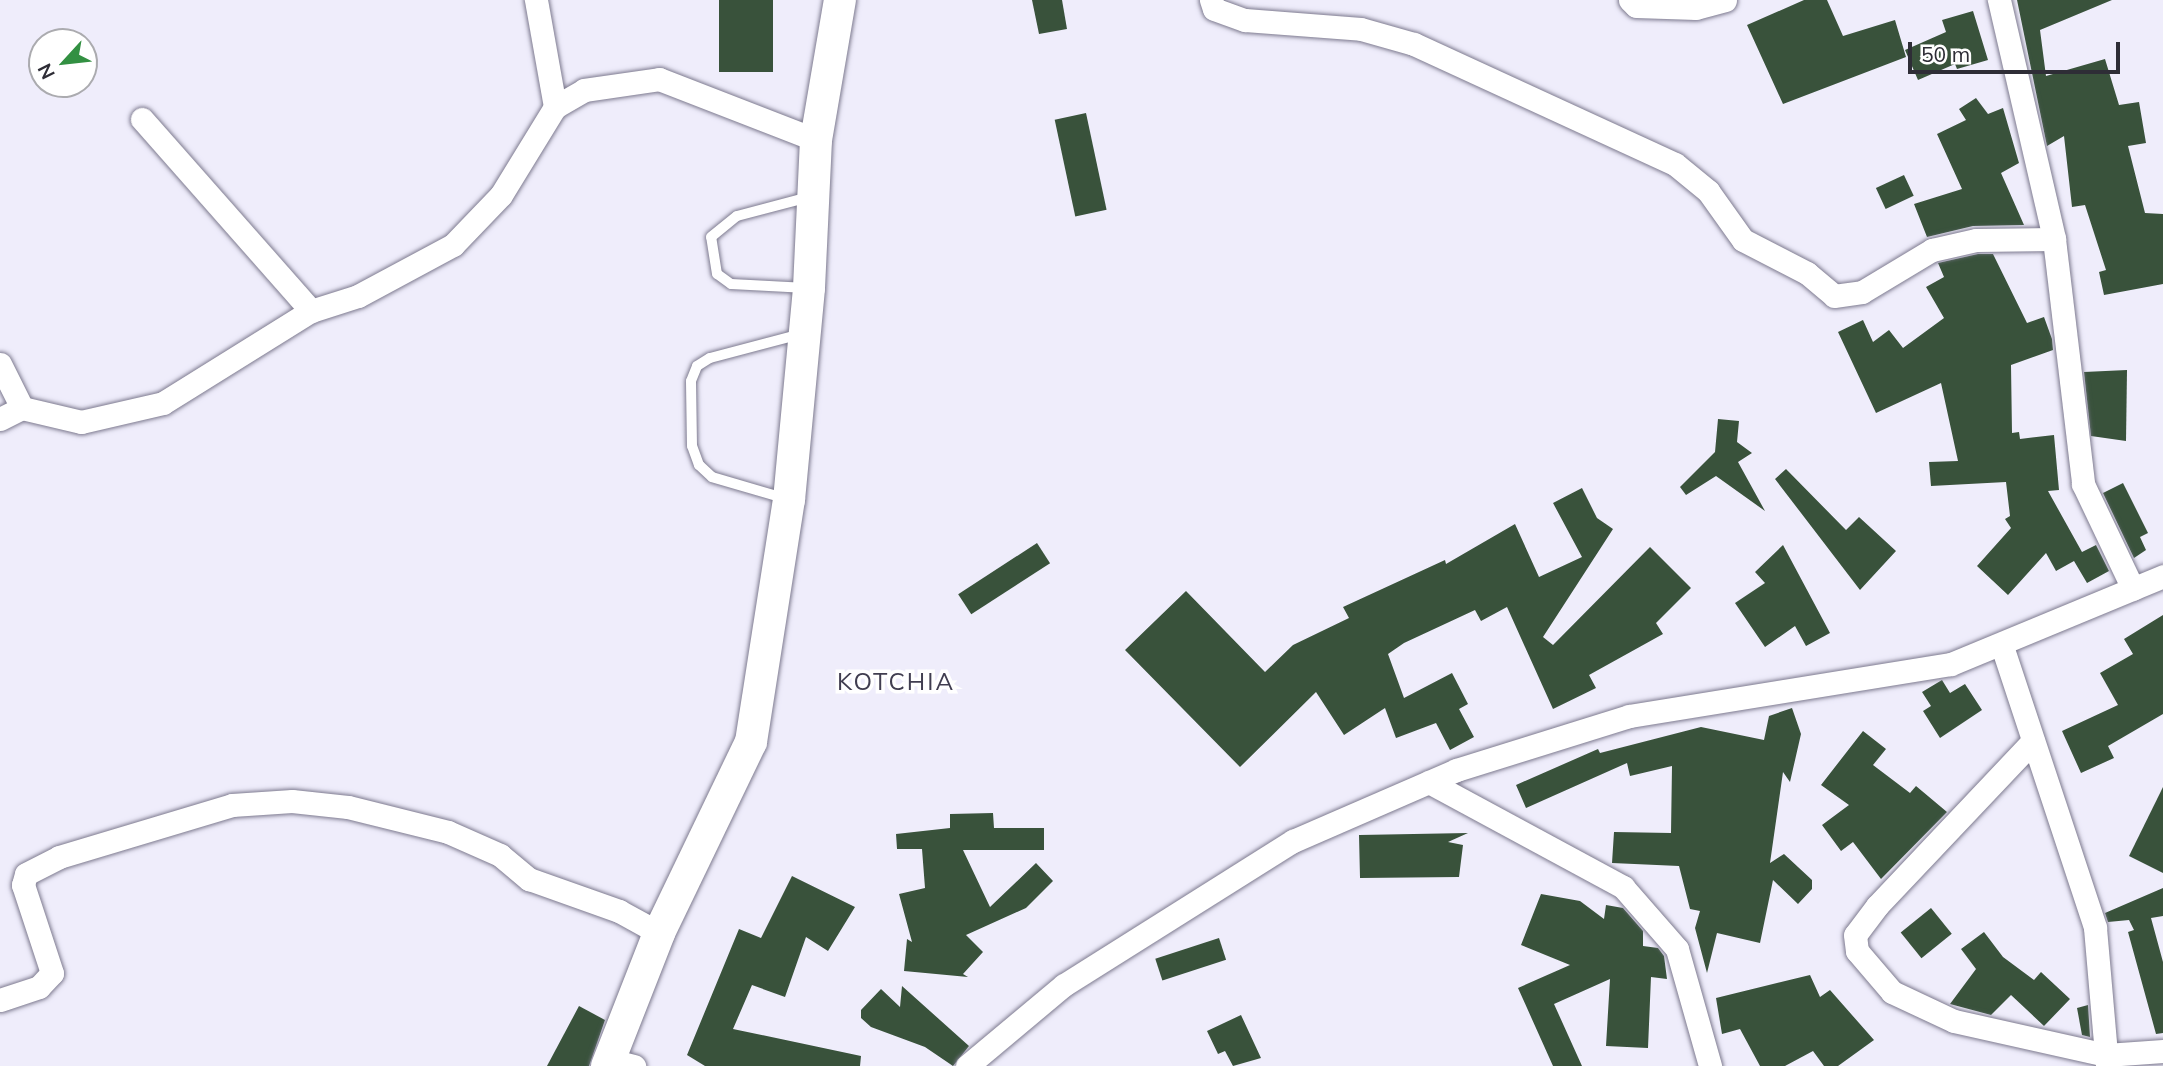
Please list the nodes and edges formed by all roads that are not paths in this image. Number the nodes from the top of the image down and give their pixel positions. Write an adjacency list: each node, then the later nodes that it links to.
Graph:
1 (536, 0): 7 (street)
2 (840, 0): 9 (main road)
3 (1211, 0): 11 (street)
4 (1630, 0): 5 (street)
5 (1725, 0)
6 (1999, 0): 11 (street)
7 (555, 107): 9 (street); 13 (street)
8 (142, 119): 13 (street)
9 (816, 140): 10 (main road)
10 (813, 196): 12 (main road); 12 (lane)
11 (2054, 239): 20 (street)
12 (809, 288): 14 (main road)
13 (311, 311): 16 (street)
14 (805, 333): 18 (main road); 18 (lane)
15 (0, 364): 16 (street)
16 (22, 408): 17 (street)
17 (0, 419)
18 (789, 500): 24 (main road)
19 (2163, 576): 20 (street)
20 (2133, 589): 21 (street)
21 (2002, 646): 22 (street); 23 (street)
22 (2033, 741): 27 (street); 27 (street)
23 (1429, 782): 29 (street); 30 (street)
24 (659, 933): 25 (street); 28 (main road)
25 (0, 999)
26 (2163, 1051): 27 (street)
27 (2100, 1062)
28 (617, 1064)
29 (967, 1066)
30 (1710, 1066)

